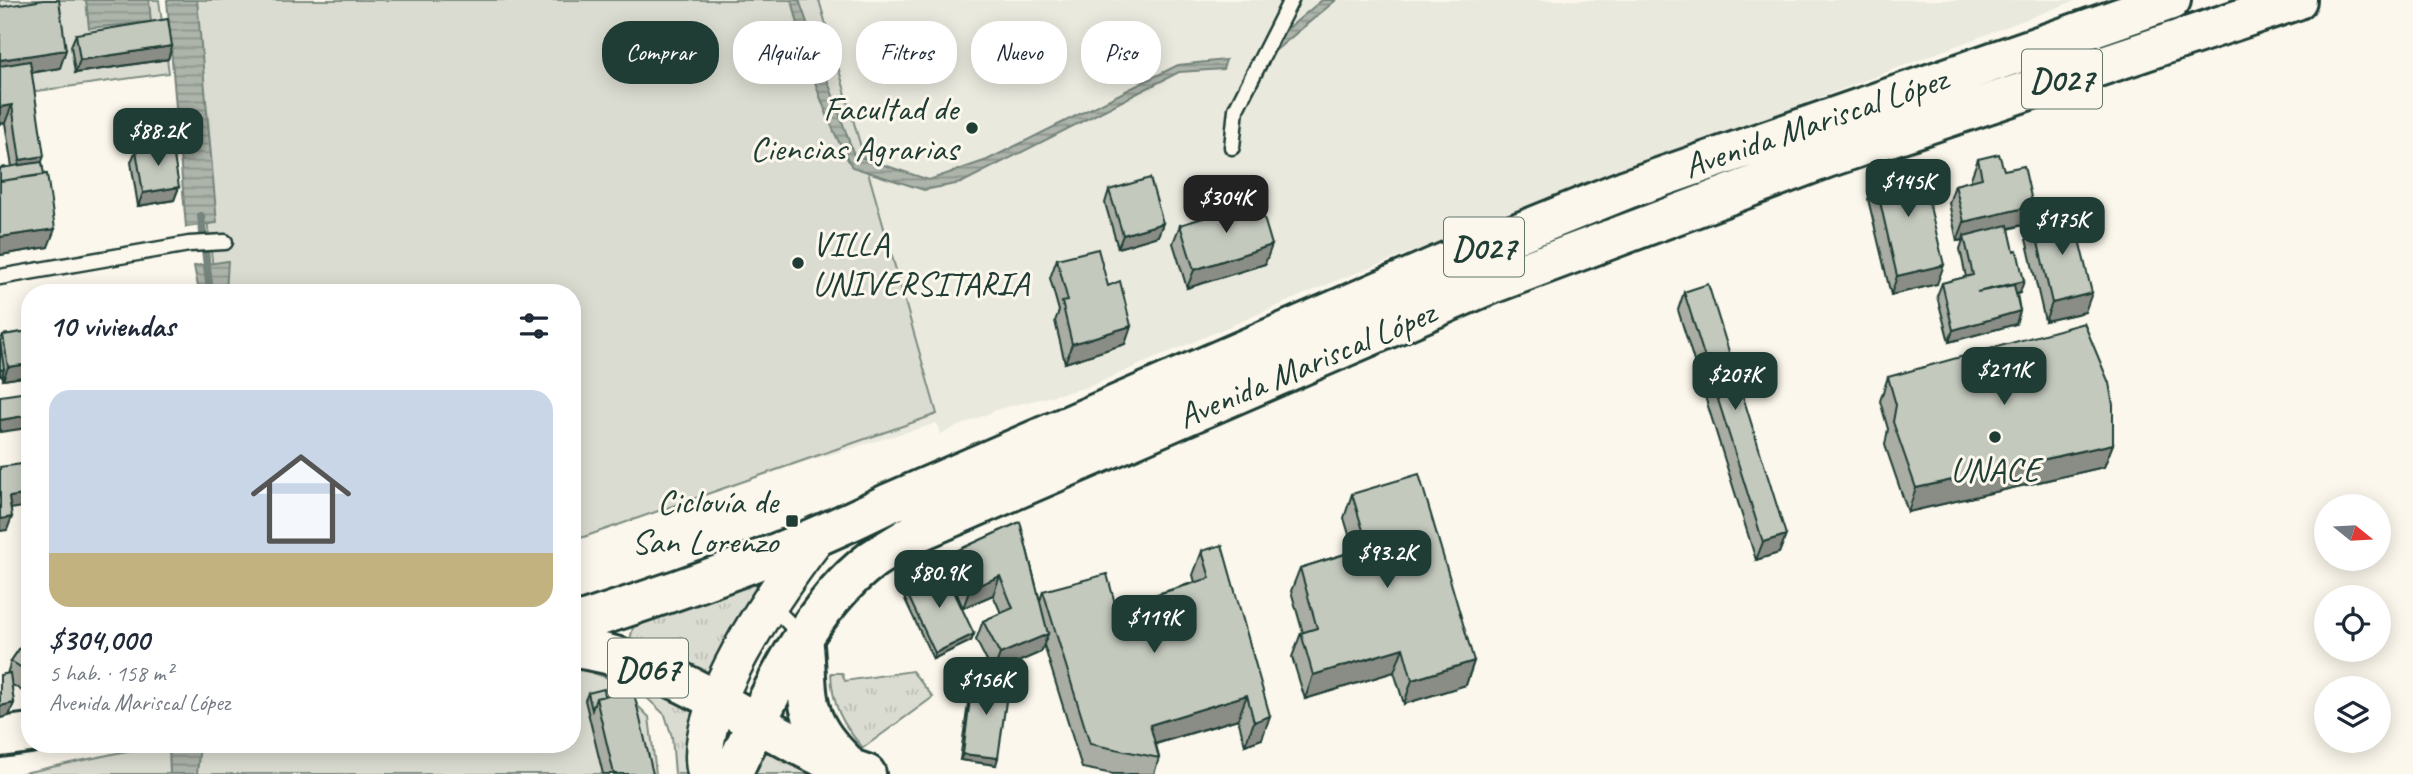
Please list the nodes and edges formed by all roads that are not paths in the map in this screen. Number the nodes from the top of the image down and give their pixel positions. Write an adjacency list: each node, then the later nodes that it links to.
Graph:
1 (1291, 0): 4 (lane)
2 (2171, 0): 7 (main road, Avenida Mariscal López / D027)
3 (2297, 0): 10 (main road, Avenida Mariscal López / D027)
4 (1232, 147)
5 (225, 242): 6 (lane)
6 (0, 277)
7 (815, 539): 8 (street); 9 (main road, Avenida Mariscal López / D027)
8 (769, 603): 10 (lane); 12 (street)
9 (581, 622)
10 (803, 637): 13 (main road, Avenida Mariscal López / D027); 16 (main road)
11 (581, 649): 12 (main road, D067)
12 (718, 703): 13 (main road, D067); 17 (street)
13 (757, 723): 16 (main road, D067); 18 (main road, D027)
14 (21, 734): 15 (main road)
15 (0, 737)
16 (859, 772)
17 (707, 774)
18 (732, 774)

